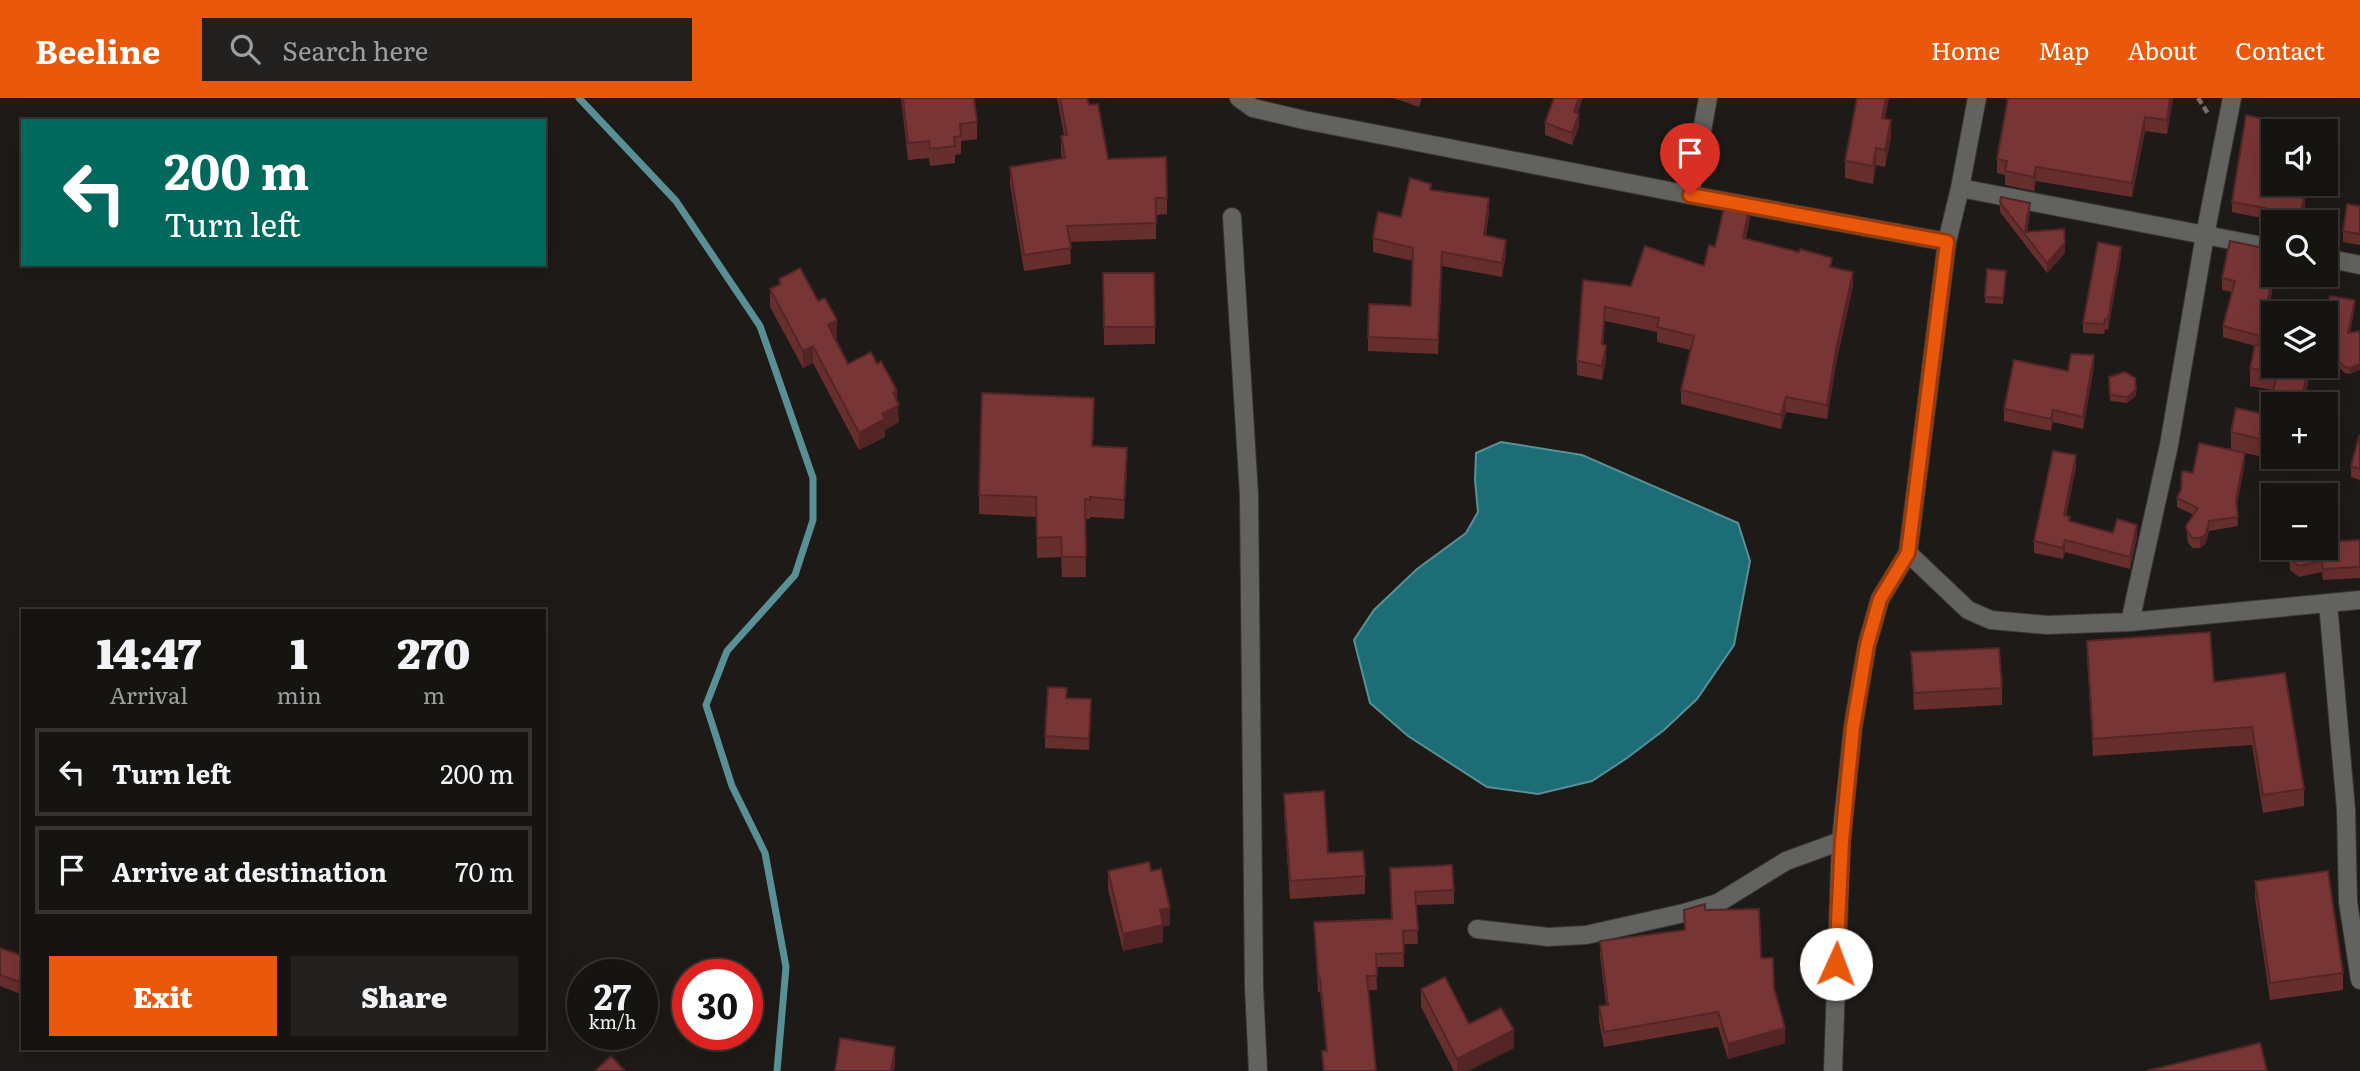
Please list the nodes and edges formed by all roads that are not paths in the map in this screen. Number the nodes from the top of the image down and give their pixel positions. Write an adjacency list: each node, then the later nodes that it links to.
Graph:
1 (1239, 98): 6 (street)
2 (1709, 98): 6 (street)
3 (1977, 98): 5 (street)
4 (2232, 98): 8 (street)
5 (1960, 188): 8 (street); 9 (street)
6 (1690, 195): 9 (street)
7 (1232, 217): 20 (street)
8 (2205, 235): 10 (street); 16 (street)
9 (1947, 242): 13 (street)
10 (2261, 246)
11 (2338, 260): 12 (street)
12 (2360, 265)
13 (1908, 553): 16 (street); 17 (street)
14 (2360, 600): 15 (street)
15 (2328, 603): 16 (street); 19 (street)
16 (2130, 622)
17 (1842, 841): 18 (street); 21 (street)
18 (1477, 929)
19 (2360, 980)
20 (1258, 1071)
21 (1833, 1071)

